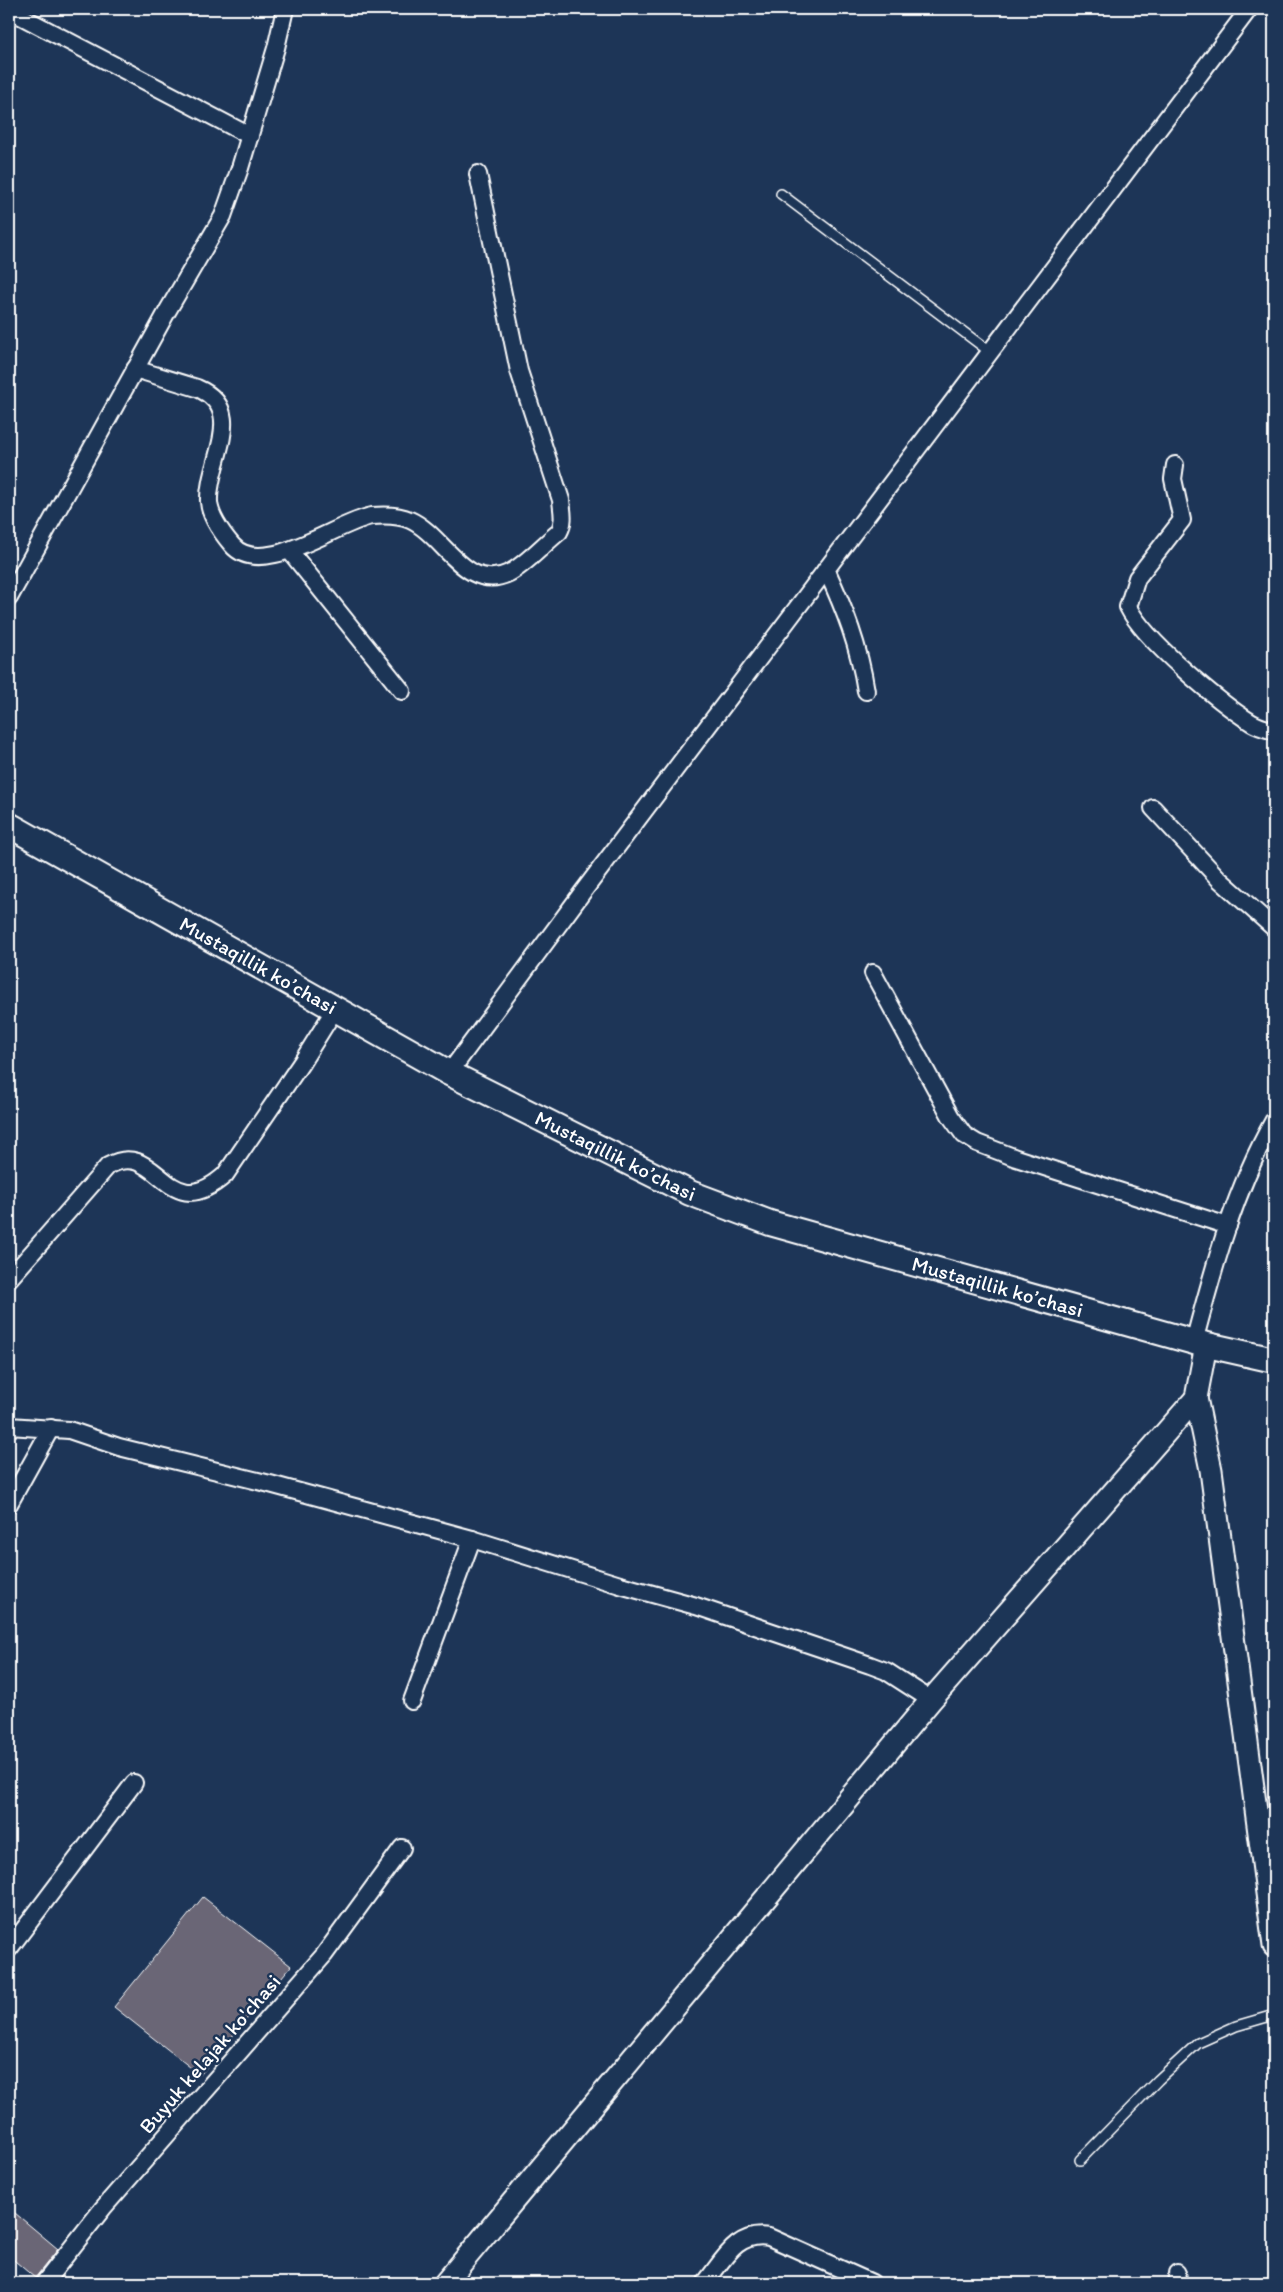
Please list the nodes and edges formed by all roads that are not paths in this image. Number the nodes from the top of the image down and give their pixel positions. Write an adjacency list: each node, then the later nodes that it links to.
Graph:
1 (285, 9): 4 (street)
2 (1249, 9): 7 (street)
3 (9, 10): 4 (street)
4 (250, 136): 8 (street)
5 (478, 174): 10 (street)
6 (782, 194): 7 (lane)
7 (990, 352): 11 (street)
8 (135, 369): 10 (street); 12 (street)
9 (1175, 465): 15 (street)
10 (289, 550): 13 (street)
11 (826, 569): 14 (street); 21 (street)
12 (9, 598)
13 (402, 691)
14 (866, 691)
15 (1274, 731)
16 (1154, 808): 18 (street)
17 (9, 825): 20 (main road, Mustaqillik ko’chasi)
18 (1274, 928)
19 (873, 974): 23 (street)
20 (335, 1009): 21 (main road, Mustaqillik ko’chasi); 24 (street)
21 (449, 1074): 25 (main road, Mustaqillik ko’chasi)
22 (1274, 1120): 23 (street)
23 (1228, 1226): 25 (street)
24 (9, 1279)
25 (1200, 1343): 26 (main road, Mustaqillik ko’chasi); 27 (street)
26 (1274, 1360)
27 (1196, 1398): 32 (street); 36 (street)
28 (9, 1426): 29 (street)
29 (51, 1428): 30 (street); 31 (street)
30 (9, 1504)
31 (472, 1539): 32 (street); 33 (street)
32 (931, 1700): 41 (street)
33 (412, 1701)
34 (134, 1783): 37 (street)
35 (402, 1848): 40 (street, Buyuk kelajak ko'chasi)
36 (1274, 1946)
37 (9, 1949)
38 (1274, 2015): 39 (lane)
39 (1080, 2160)
40 (44, 2283)
41 (444, 2283)
42 (705, 2283): 43 (street)
43 (872, 2283)

